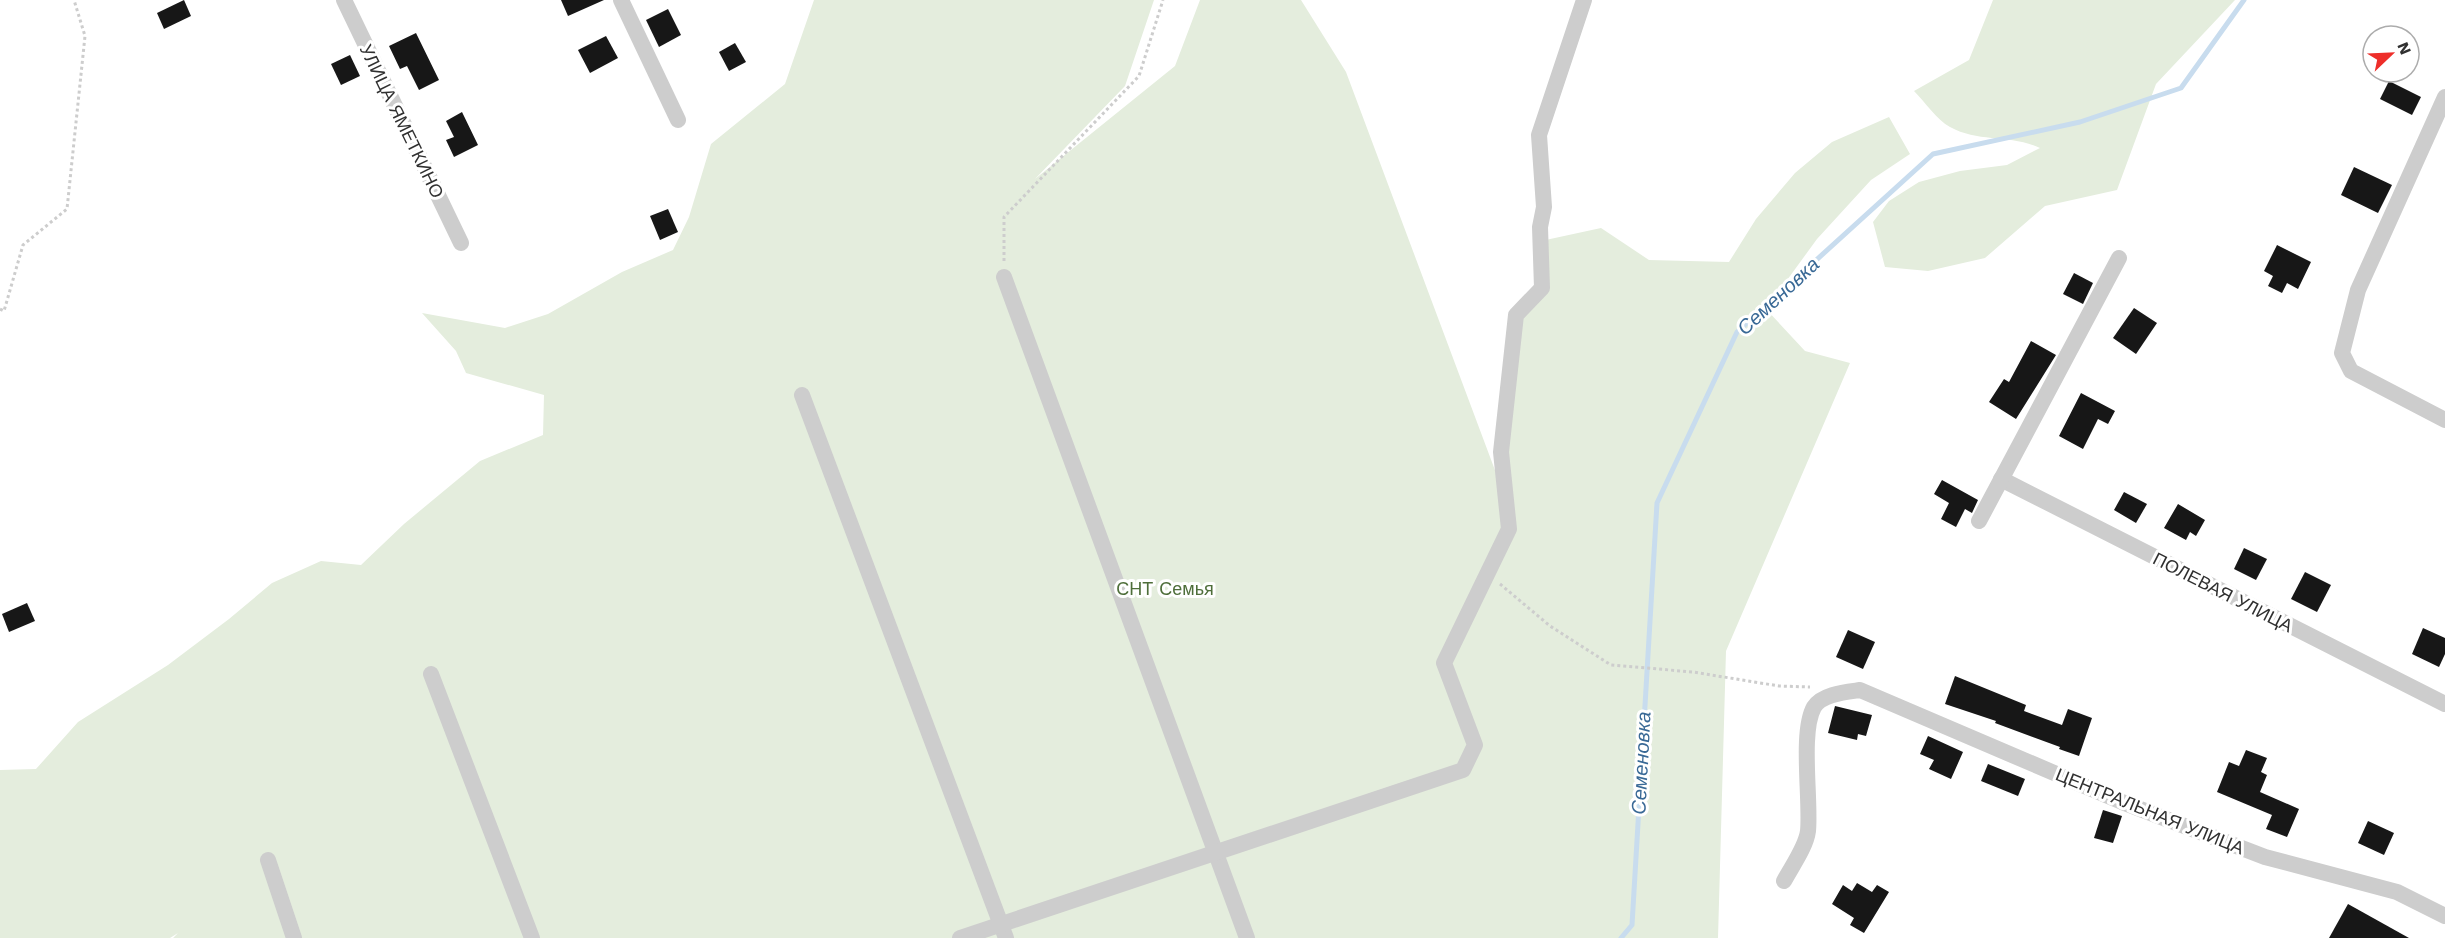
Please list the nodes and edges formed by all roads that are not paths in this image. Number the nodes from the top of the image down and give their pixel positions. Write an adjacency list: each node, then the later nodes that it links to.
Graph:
1 (344, 0): 6 (street, УЛИЦА ЯМЕТКИНО)
2 (621, 0): 5 (street)
3 (1584, 0): 15 (street)
4 (2445, 97): 10 (street)
5 (678, 120)
6 (461, 243)
7 (2119, 258): 11 (street)
8 (1004, 277): 15 (street)
9 (802, 395): 19 (street)
10 (2445, 420)
11 (2001, 479): 12 (street); 14 (street, ПОЛЕВАЯ УЛИЦА)
12 (1979, 521)
13 (431, 675): 21 (street)
14 (2445, 704)
15 (1215, 853): 19 (street); 23 (street)
16 (268, 860): 20 (street)
17 (1784, 881): 18 (street, ЦЕНТРАЛЬНАЯ УЛИЦА)
18 (2445, 916)
19 (1003, 931): 22 (street)
20 (294, 938)
21 (532, 938)
22 (960, 938)
23 (1247, 938)

